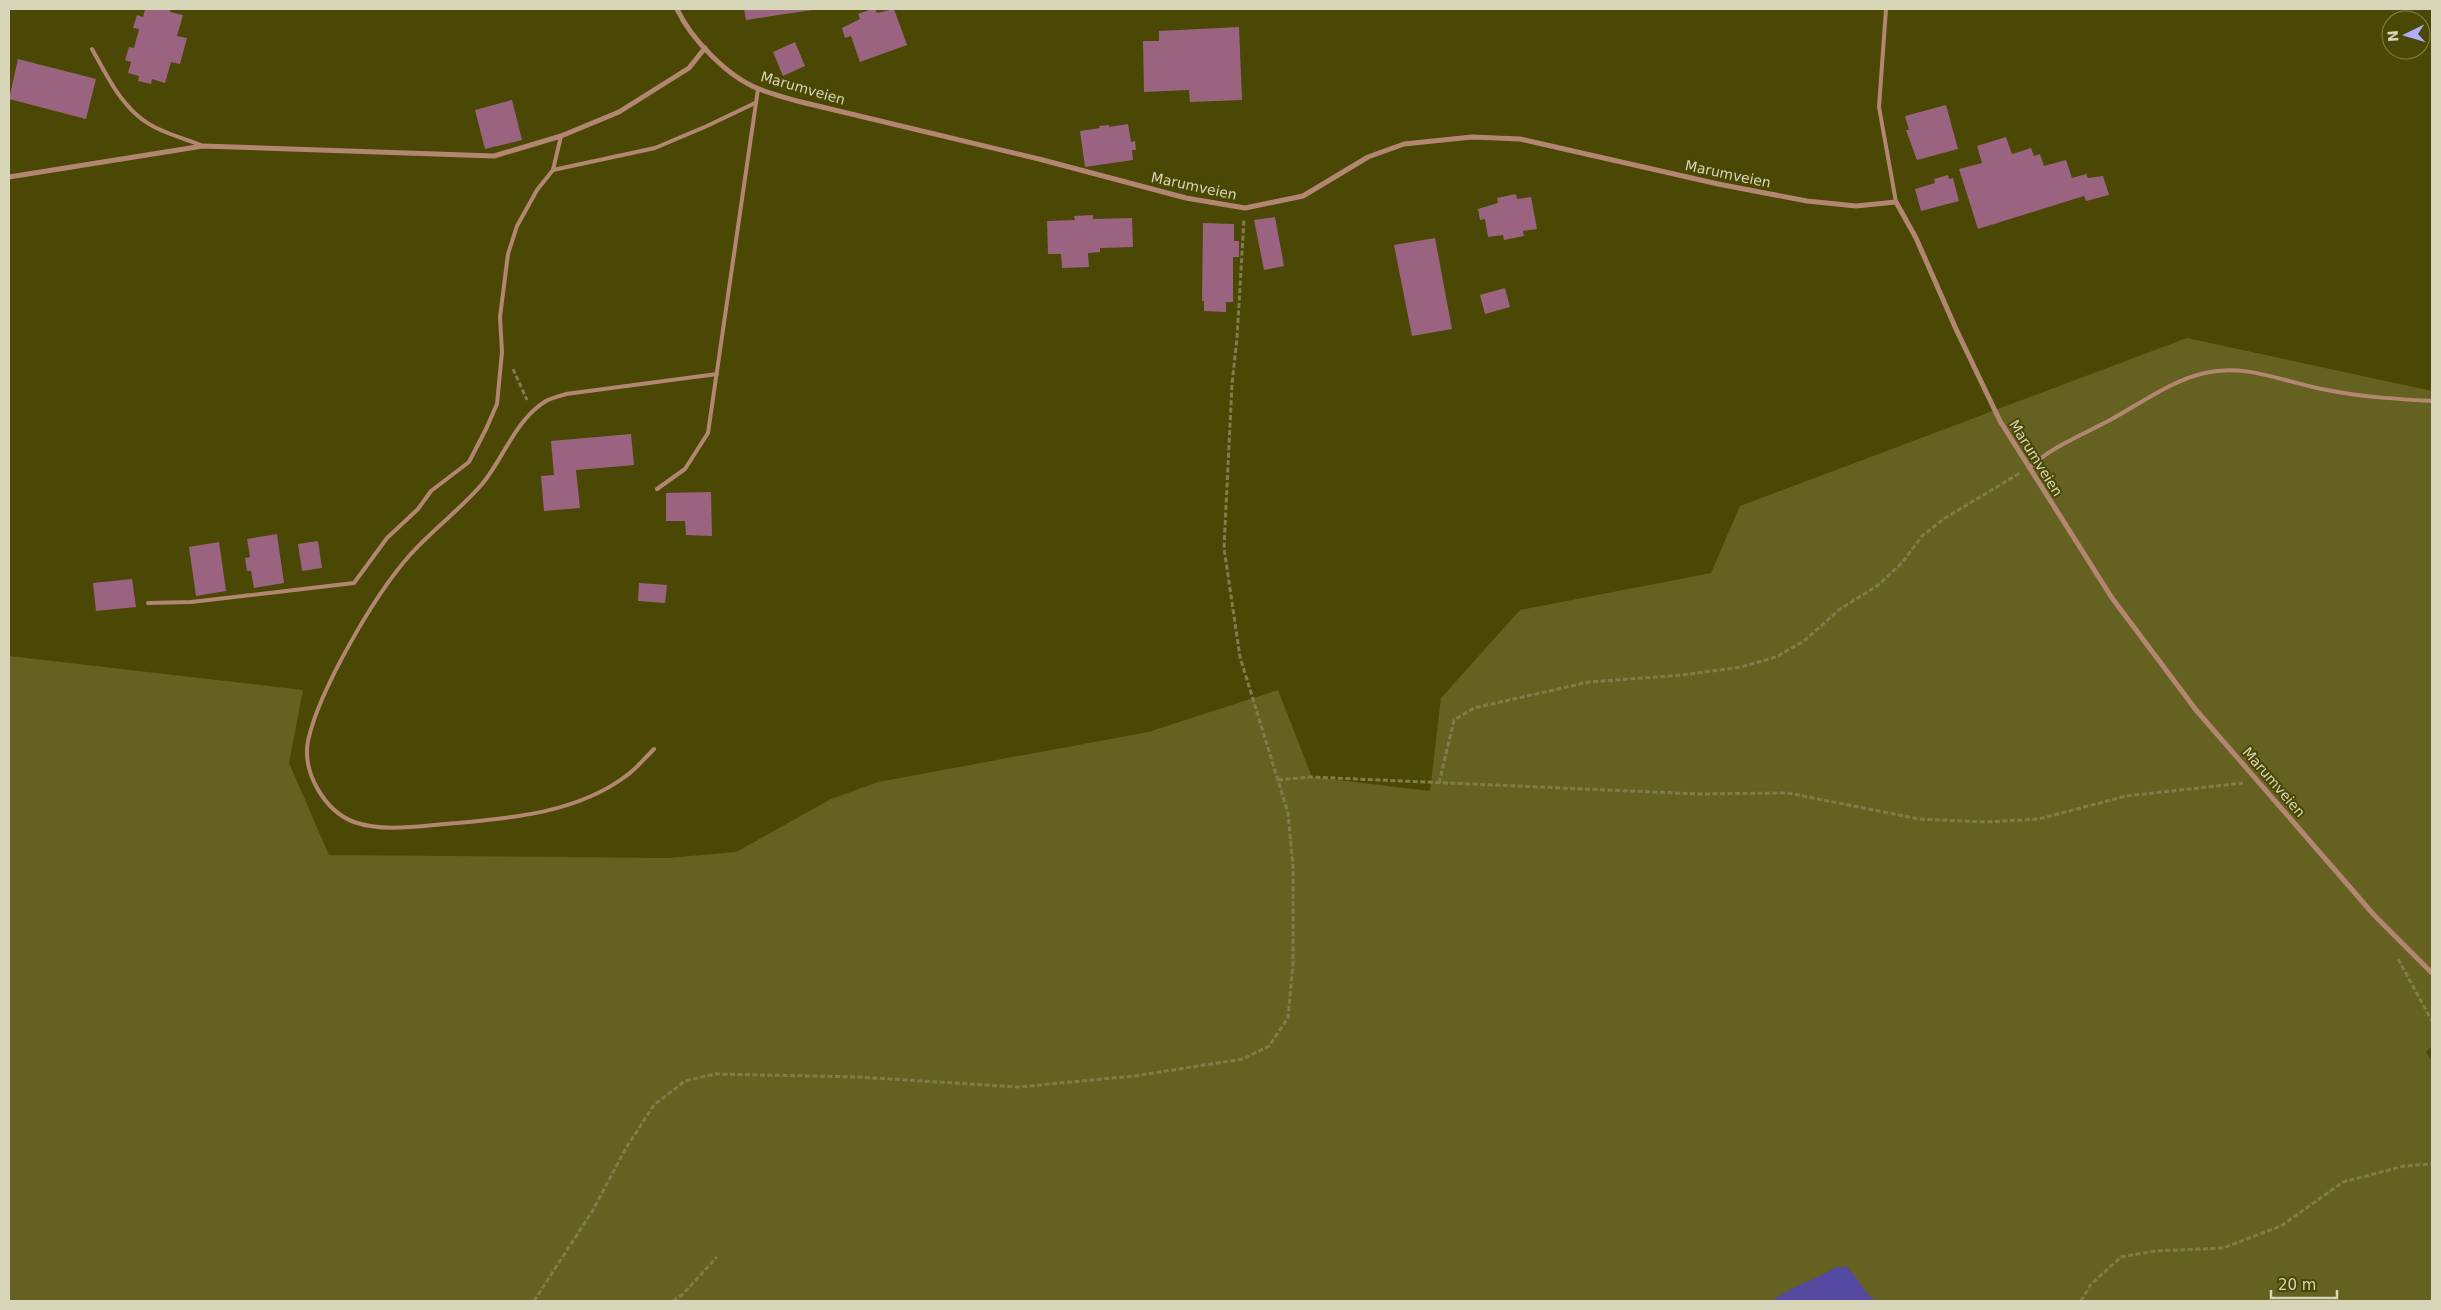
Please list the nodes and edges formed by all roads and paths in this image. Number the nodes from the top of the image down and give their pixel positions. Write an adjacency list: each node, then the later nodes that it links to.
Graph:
1 (677, 9): 3 (street, Marumveien)
2 (1886, 9): 11 (lane)
3 (704, 48): 5 (street, Marumveien); 7 (street)
4 (92, 49): 8 (lane)
5 (758, 89): 6 (lane); 12 (street, Marumveien)
6 (756, 103): 9 (lane); 14 (lane)
7 (561, 136): 8 (street); 9 (lane)
8 (203, 146): 10 (street)
9 (553, 170): 13 (lane)
10 (9, 177)
11 (1896, 202): 12 (street, Marumveien); 17 (street, Marumveien)
12 (1245, 208): 21 (path)
13 (502, 352): 16 (path); 19 (lane)
14 (717, 374): 16 (lane); 18 (lane)
15 (2432, 401): 17 (lane)
16 (532, 412): 20 (lane)
17 (2029, 468): 22 (street, Marumveien); 23 (path)
18 (657, 489)
19 (148, 603)
20 (654, 749)
21 (1278, 780): 23 (path); 29 (path)
22 (2258, 782): 23 (path); 25 (street, Marumveien)
23 (1439, 783)
24 (2396, 957): 26 (path)
25 (2432, 973)
26 (2432, 1022)
27 (2432, 1164): 31 (path)
28 (717, 1257): 30 (path)
29 (534, 1301)
30 (673, 1301)
31 (2081, 1301)

